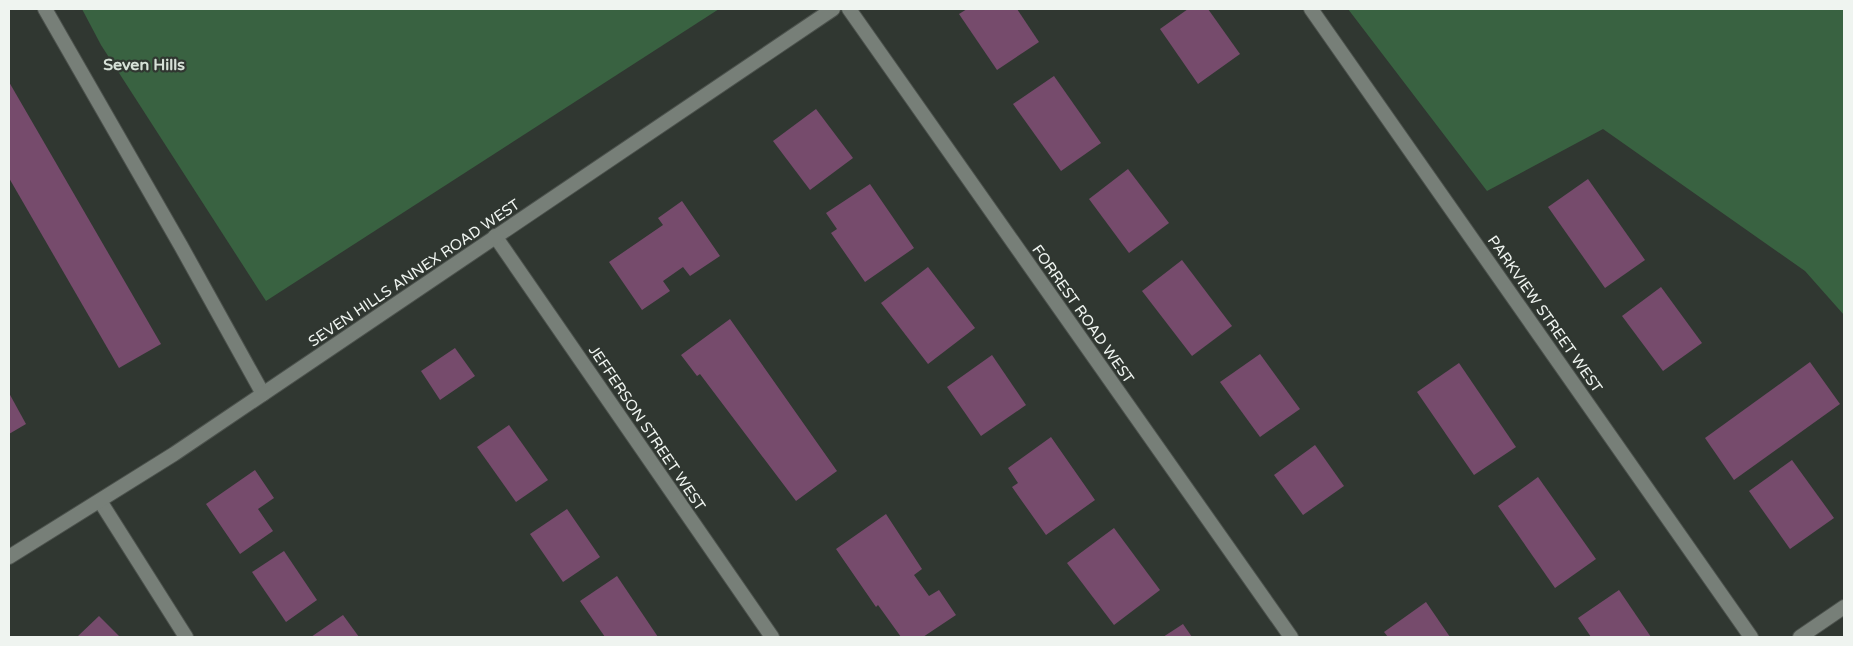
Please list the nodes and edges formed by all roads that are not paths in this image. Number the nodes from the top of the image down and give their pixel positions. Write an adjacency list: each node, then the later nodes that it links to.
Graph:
1 (45, 9): 6 (street)
2 (833, 9): 5 (street, SEVEN HILLS ANNEX ROAD WEST)
3 (848, 9): 12 (street, FORREST ROAD WEST)
4 (1311, 9): 13 (street, PARKVIEW STREET WEST)
5 (495, 236): 6 (street, SEVEN HILLS ANNEX ROAD WEST); 11 (street, JEFFERSON STREET WEST)
6 (263, 394): 7 (street, SEVEN HILLS ANNEX ROAD WEST)
7 (100, 501): 8 (street, SEVEN HILLS ANNEX ROAD WEST); 10 (street)
8 (9, 557)
9 (1844, 607): 14 (street)
10 (186, 637)
11 (772, 637)
12 (1291, 637)
13 (1751, 637)
14 (1800, 637)

